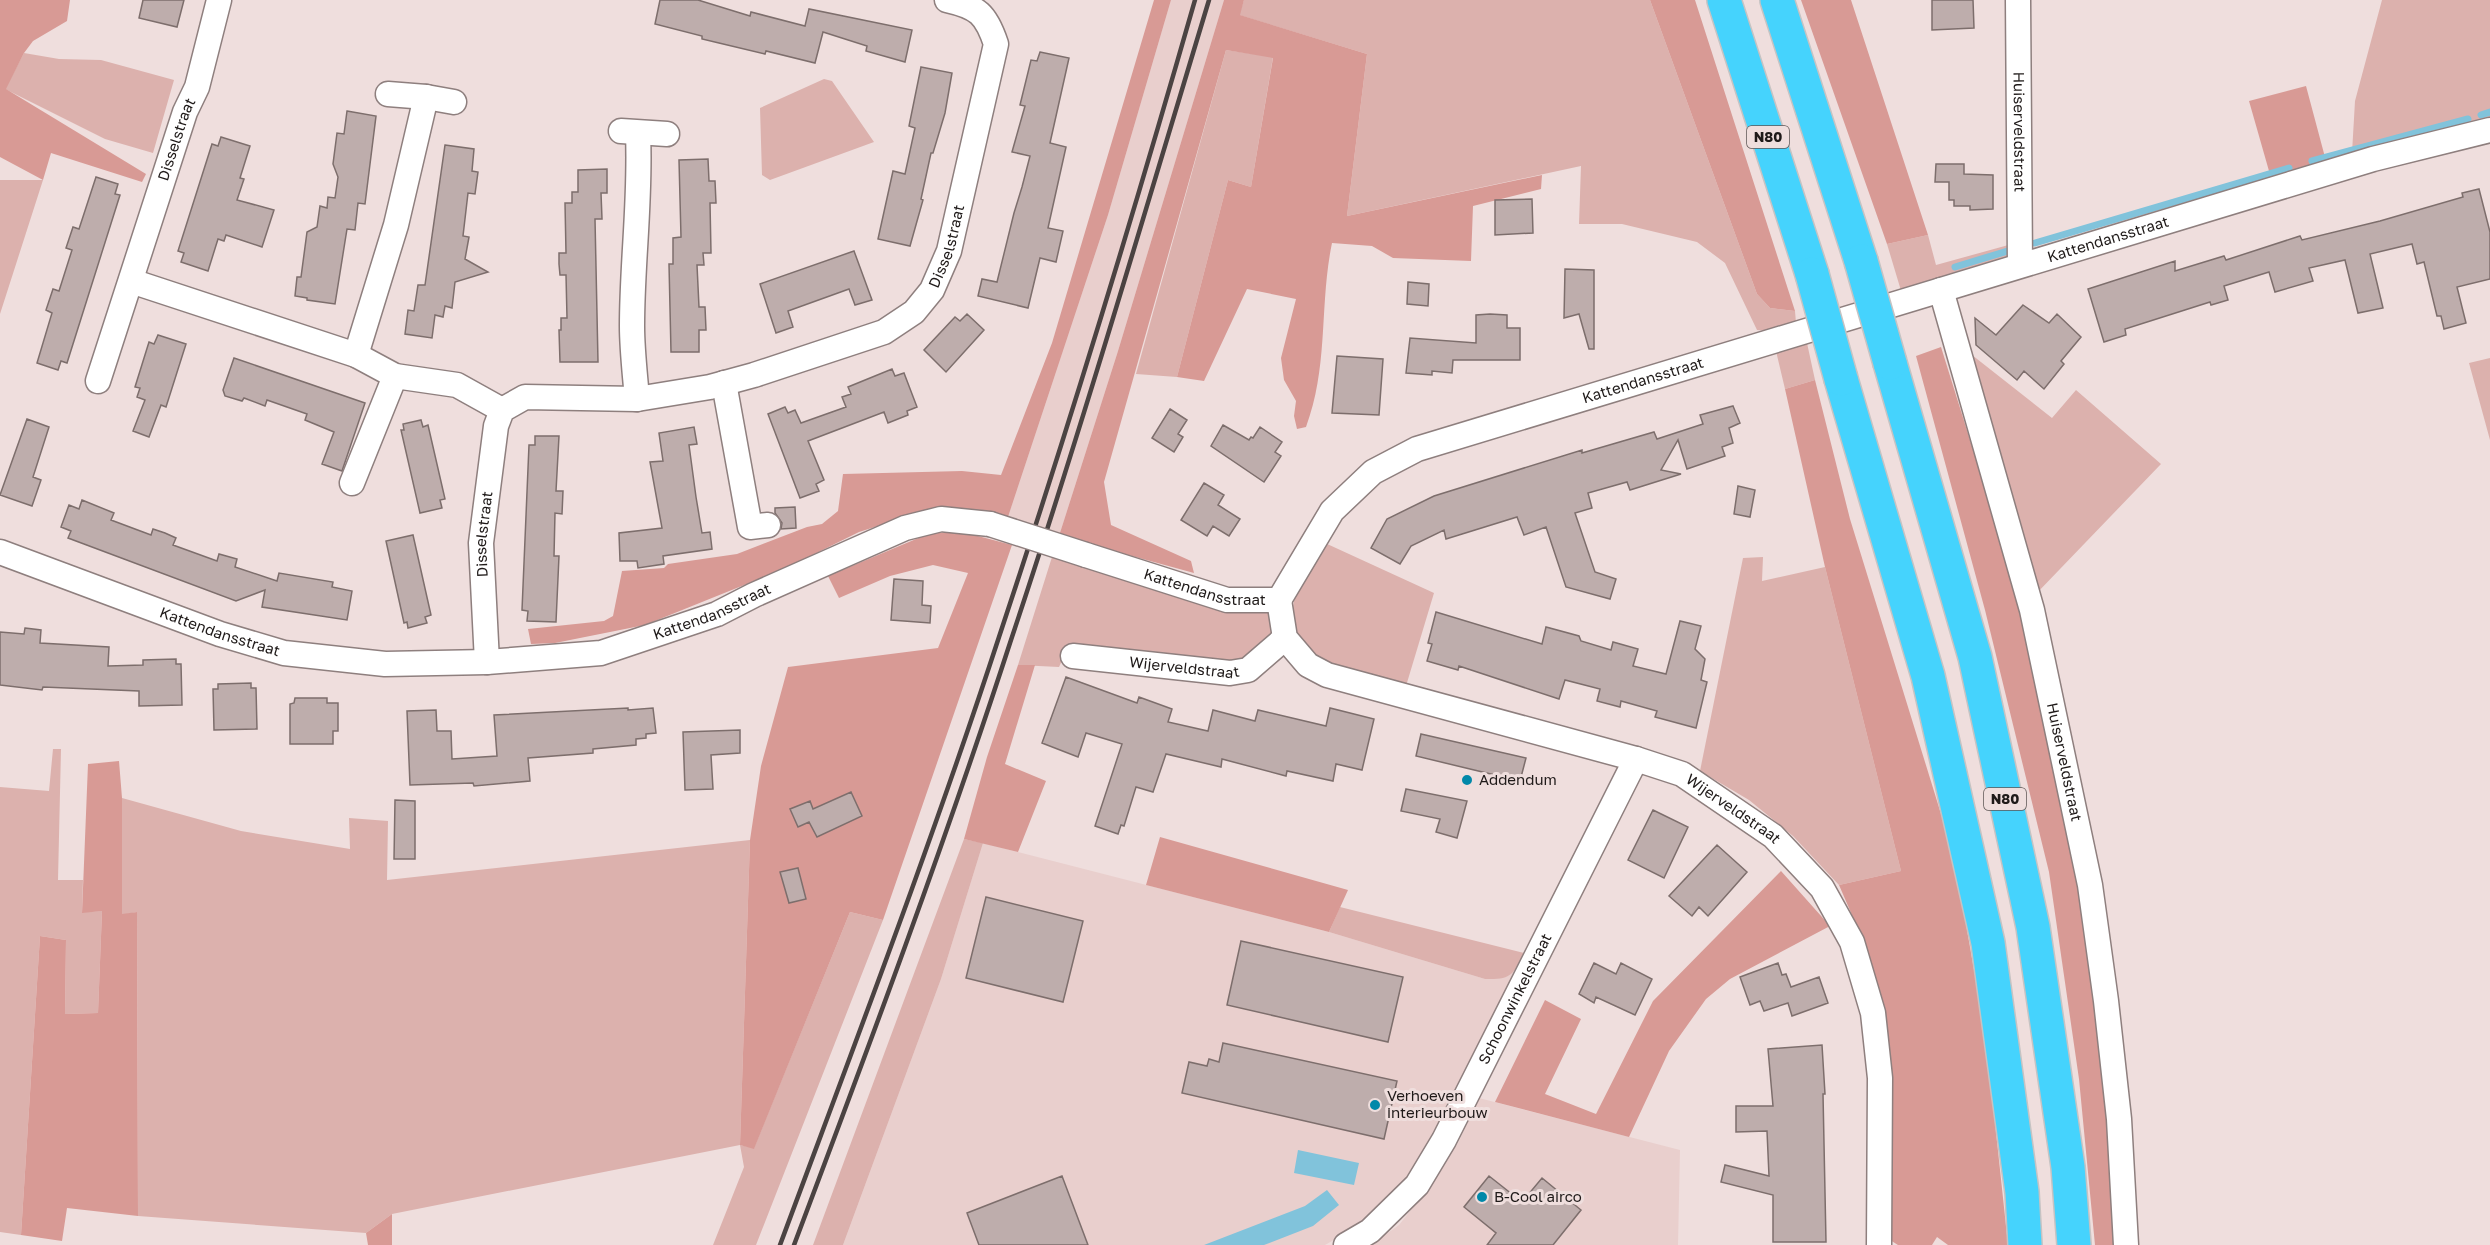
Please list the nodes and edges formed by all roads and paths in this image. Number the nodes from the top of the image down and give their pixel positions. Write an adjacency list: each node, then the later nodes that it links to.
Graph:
1 (219, 0): 12 (street, Disselstraat)
2 (947, 0): 17 (street, Disselstraat)
3 (1724, 0): 30 (highway, N80, bridge)
4 (1777, 0): 31 (highway, N80, bridge)
5 (2018, 0): 11 (street, Huiserveldstraat)
6 (388, 94): 7 (street)
7 (426, 97): 8 (street); 14 (street)
8 (454, 102)
9 (2490, 130): 11 (street, Kattendansstraat)
10 (667, 134): 18 (street)
11 (2020, 265): 13 (street, Kattendansstraat)
12 (131, 281): 14 (street); 16 (street, Disselstraat)
13 (1941, 290): 23 (street, Kattendansstraat); 32 (street, Huiserveldstraat)
14 (356, 355): 15 (street)
15 (395, 376): 19 (street); 20 (street)
16 (98, 381)
17 (724, 383): 18 (street, Disselstraat); 21 (street)
18 (637, 399): 19 (street, Disselstraat)
19 (502, 410): 26 (street, Disselstraat)
20 (352, 483)
21 (768, 525)
22 (0, 552): 26 (street, Kattendansstraat)
23 (1279, 600): 24 (street, Wijerveldstraat); 26 (street, Kattendansstraat, bridge)
24 (1286, 638): 25 (street, Wijerveldstraat); 27 (street, Wijerveldstraat)
25 (1073, 656)
26 (487, 662)
27 (1636, 759): 28 (street, Schoonwinkelstraat); 29 (street, Wijerveldstraat)
28 (1346, 1245)
29 (1879, 1245)
30 (2025, 1245)
31 (2074, 1245)
32 (2126, 1245)

